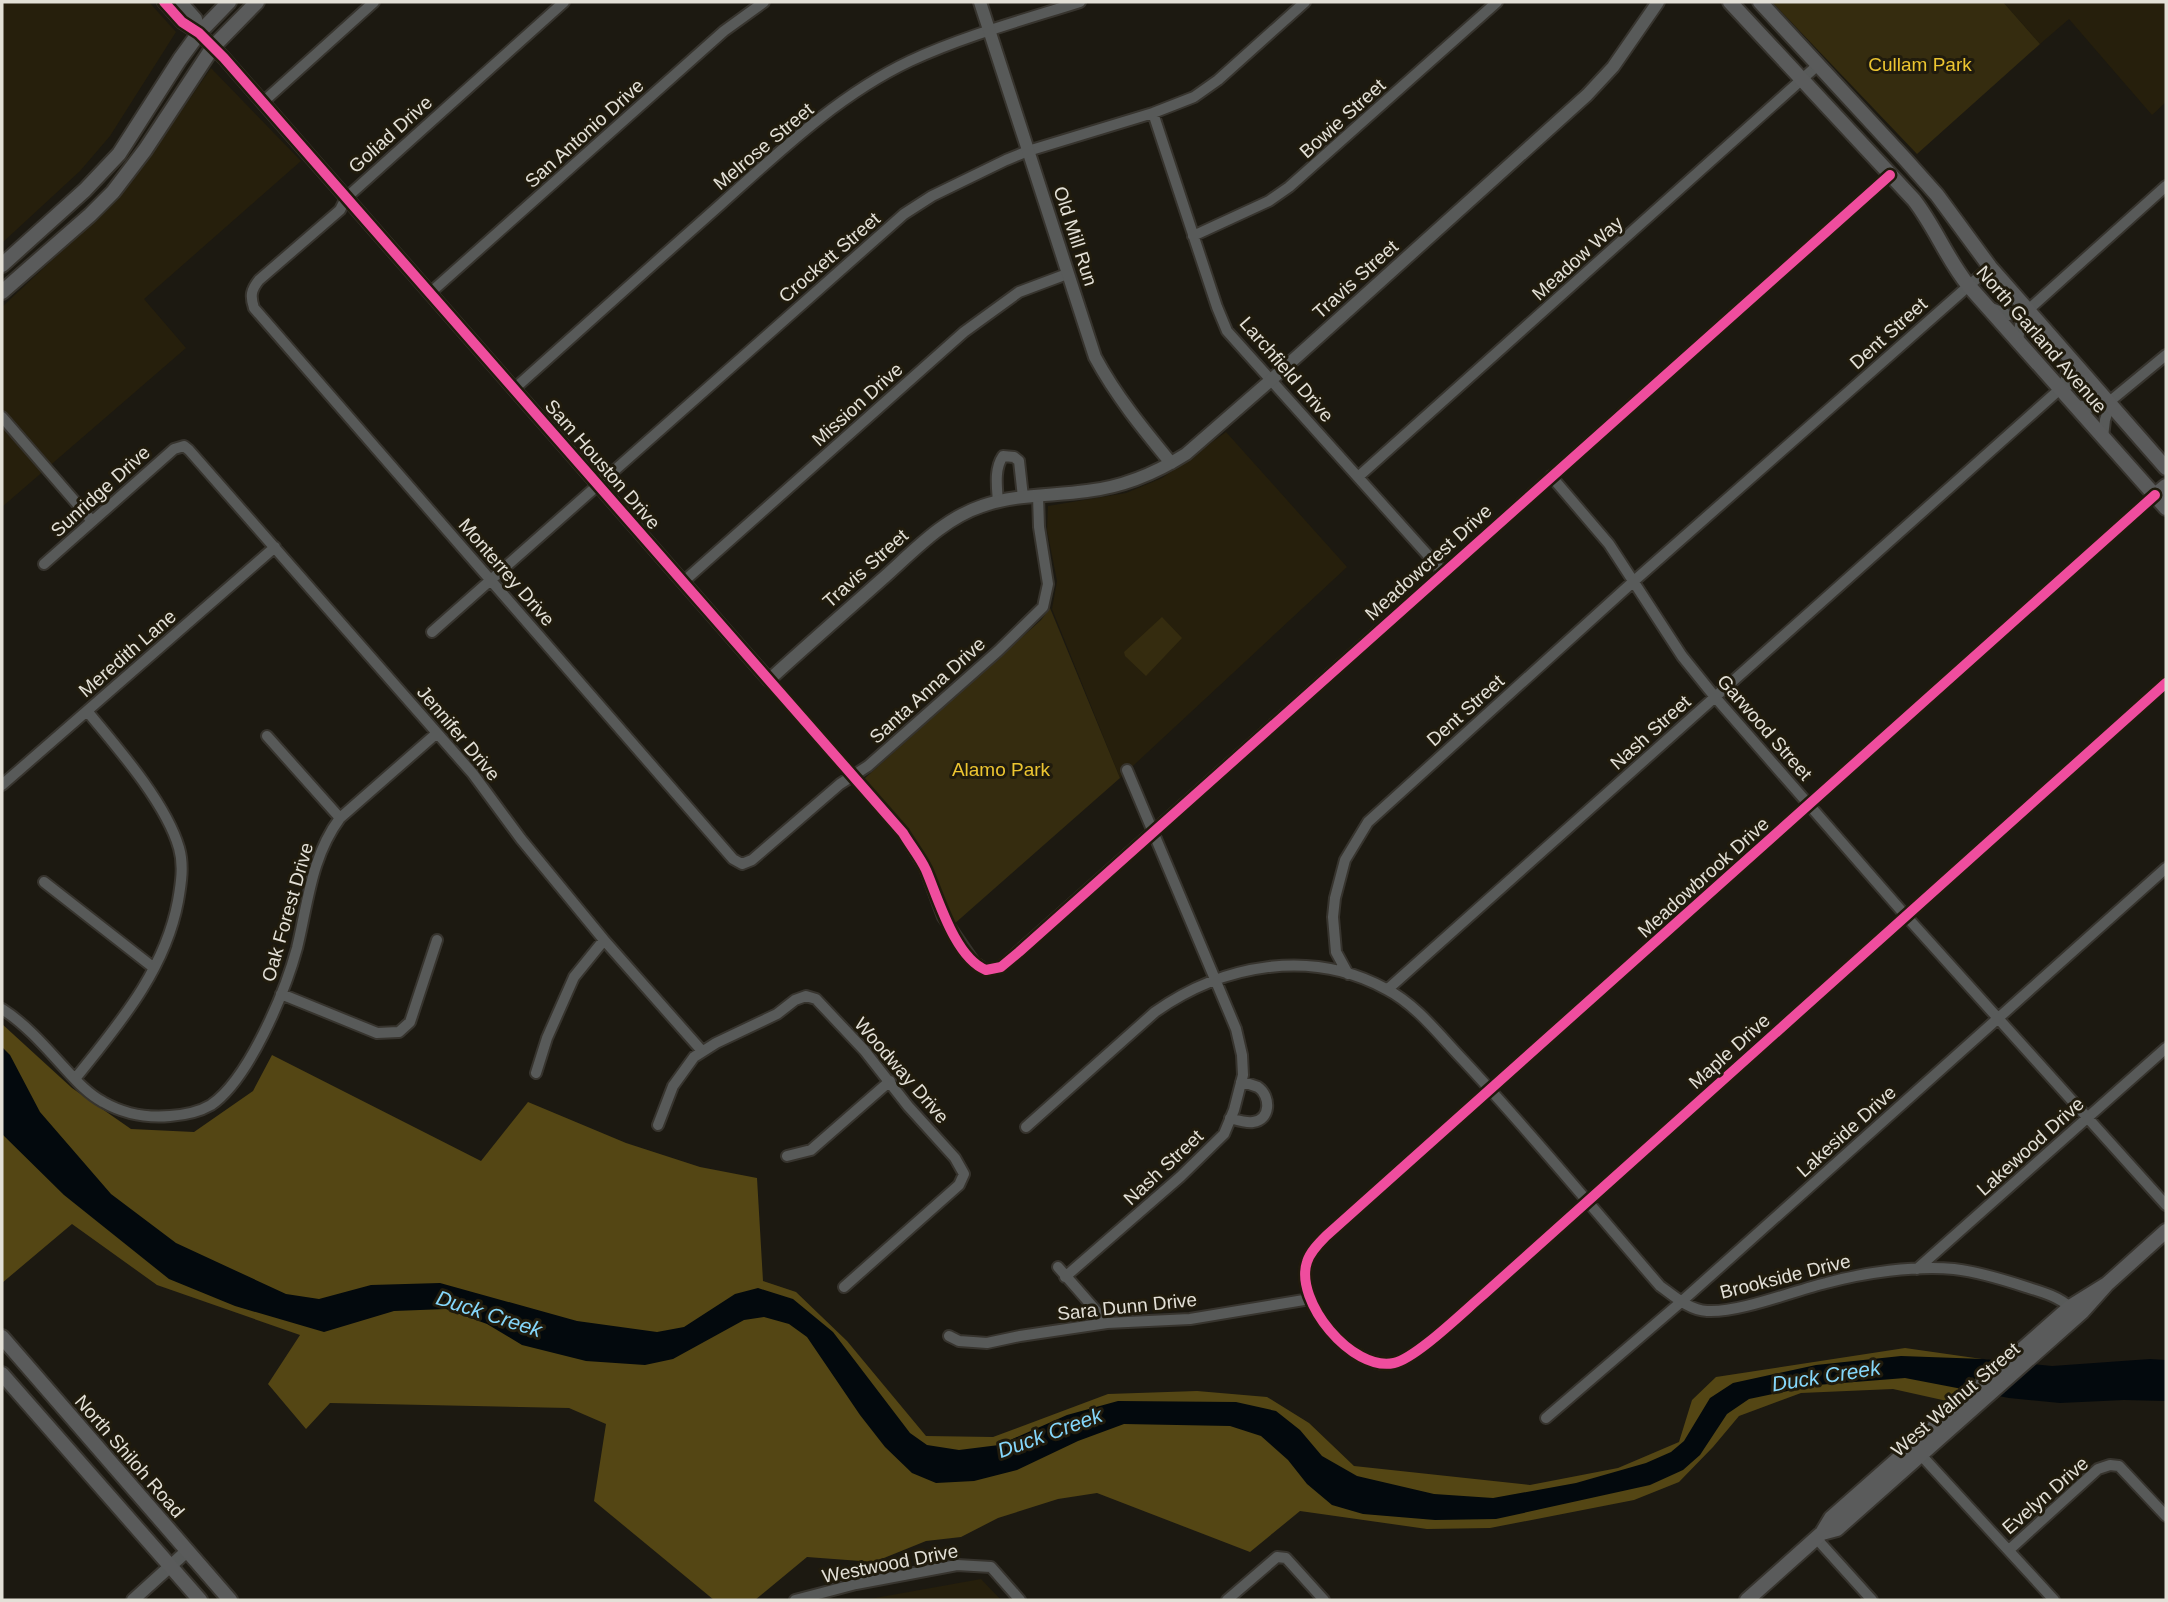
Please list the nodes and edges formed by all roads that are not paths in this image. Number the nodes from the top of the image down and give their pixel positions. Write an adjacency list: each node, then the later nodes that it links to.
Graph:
1 (164, 2): 16 (street, Sam Houston Drive)
2 (181, 2): 16 (street, Sam Houston Drive)
3 (229, 2): 16 (main road)
4 (257, 2): 17 (main road)
5 (374, 2): 20 (street)
6 (564, 2): 28 (street, Goliad Drive)
7 (764, 2): 37 (street, San Antonio Drive)
8 (980, 2): 15 (street, Old Mill Run)
9 (1080, 2): 15 (street, Melrose Street)
10 (1305, 2): 21 (street, Crockett Street)
11 (1497, 2): 30 (street, Bowie Street)
12 (1658, 2): 44 (street, Travis Street)
13 (1730, 2): 19 (main road, North Garland Avenue)
14 (1759, 2): 18 (main road, North Garland Avenue)
15 (989, 30): 24 (street, Old Mill Run); 46 (street, Melrose Street)
16 (199, 33): 17 (street, Sam Houston Drive); 22 (main road)
17 (213, 47): 20 (street, Sam Houston Drive); 23 (main road)
18 (1819, 64): 19 (street, Meadow Way); 25 (main road, North Garland Avenue)
19 (1802, 79): 26 (main road, North Garland Avenue); 56 (street, Meadow Way)
20 (263, 102): 28 (street, Sam Houston Drive)
21 (1153, 113): 24 (street, Crockett Street); 30 (street, Larchfield Drive)
22 (131, 136): 23 (main road); 29 (main road)
23 (145, 150): 31 (main road)
24 (1028, 151): 34 (street, Old Mill Run); 57 (street, Crockett Street)
25 (1910, 164): 26 (main road); 33 (main road, North Garland Avenue)
26 (1890, 174): 35 (main road, North Garland Avenue); 55 (street, Meadowcrest Drive)
27 (2166, 186): 40 (street)
28 (346, 198): 37 (street, Sam Houston Drive); 38 (street, Goliad Drive)
29 (50, 223): 31 (main road); 32 (main road)
30 (1193, 236): 44 (street, Larchfield Drive)
31 (64, 238): 36 (main road)
32 (2, 265)
33 (1990, 267): 35 (street, Dent Street); 40 (main road, North Garland Avenue)
34 (1068, 274): 54 (street, Old Mill Run); 69 (street, Mission Drive)
35 (1968, 285): 39 (main road, North Garland Avenue); 68 (street, Dent Street)
36 (2, 292)
37 (430, 293): 46 (street, Sam Houston Drive)
38 (251, 299): 67 (street, Monterrey Drive)
39 (1987, 307): 40 (street); 41 (main road, North Garland Avenue)
40 (2028, 310): 41 (street); 43 (main road, North Garland Avenue)
41 (2018, 342): 47 (main road, North Garland Avenue)
42 (2166, 355): 48 (street)
43 (2069, 356): 45 (main road, North Garland Avenue); 47 (street)
44 (1271, 380): 54 (street, Travis Street); 56 (street, Larchfield Drive)
45 (2095, 386): 47 (street); 48 (main road, North Garland Avenue)
46 (514, 389): 57 (street, Sam Houston Drive)
47 (2060, 389): 49 (main road, North Garland Avenue); 73 (street, Nash Street)
48 (2110, 404): 49 (street); 51 (street); 53 (main road, North Garland Avenue)
49 (2074, 405): 51 (main road, North Garland Avenue)
50 (2, 417): 63 (street)
51 (2103, 437): 58 (main road, North Garland Avenue)
52 (181, 446): 63 (street, Sunridge Drive); 64 (street, Jennifer Drive)
53 (2161, 462): 58 (main road)
54 (1171, 463): 59 (street, Travis Street)
55 (1551, 476): 66 (street, Meadowcrest Drive); 68 (street, Garwood Street)
56 (1358, 477): 66 (street, Larchfield Drive)
57 (598, 486): 67 (street, Crockett Street); 69 (street, Sam Houston Drive)
58 (2162, 493): 62 (main road, North Garland Avenue); 80 (street, Meadowbrook Drive)
59 (1038, 496): 60 (street, Travis Street); 78 (street, Santa Anna Drive)
60 (1023, 497): 61 (street, Travis Street); 61 (street)
61 (998, 502): 71 (street, Travis Street)
62 (2166, 508)
63 (92, 521): 65 (street, Sunridge Drive)
64 (275, 547): 74 (street, Meredith Lane); 75 (street, Jennifer Drive)
65 (44, 564)
66 (1443, 572): 82 (street, Meadowcrest Drive)
67 (491, 580): 70 (street, Crockett Street); 83 (street, Monterrey Drive)
68 (1634, 581): 73 (street, Garwood Street); 91 (street, Dent Street)
69 (683, 582): 71 (street, Sam Houston Drive)
70 (432, 632)
71 (769, 680): 78 (street, Sam Houston Drive)
72 (2166, 683): 86 (street, Maple Drive)
73 (1715, 697): 80 (street, Garwood Street); 93 (street, Nash Street)
74 (87, 711): 79 (street, Meredith Lane); 89 (street)
75 (437, 733): 81 (street, Oak Forest Drive); 88 (street, Jennifer Drive)
76 (267, 736): 81 (street)
77 (1127, 770): 82 (street)
78 (853, 777): 83 (street, Santa Anna Drive); 90 (street, Sam Houston Drive)
79 (2, 785)
80 (1810, 805): 86 (street, Garwood Street); 103 (street, Meadowbrook Drive)
81 (340, 818): 94 (street, Oak Forest Drive)
82 (1153, 832): 90 (street, Meadowcrest Drive); 92 (street)
83 (743, 864)
84 (2166, 868): 96 (street, Lakeside Drive)
85 (44, 882): 89 (street)
86 (1906, 916): 96 (street, Garwood Street); 109 (street, Maple Drive)
87 (437, 940): 94 (street)
88 (604, 940): 98 (street, Jennifer Drive); 99 (street)
89 (155, 968): 100 (street)
90 (986, 970)
91 (1348, 974): 92 (street); 93 (street, Brookside Drive)
92 (1216, 979): 102 (street, Nash Street); 107 (street)
93 (1388, 989): 103 (street, Brookside Drive)
94 (281, 993): 100 (street, Oak Forest Drive)
95 (2, 1009): 100 (street, Oak Forest Drive)
96 (1998, 1018): 105 (street, Garwood Street); 118 (street, Lakeside Drive)
97 (2166, 1048): 105 (street, Lakewood Drive)
98 (702, 1051): 101 (street, Woodway Drive); 106 (street)
99 (536, 1073)
100 (75, 1079)
101 (890, 1081): 108 (street); 116 (street, Woodway Drive)
102 (1241, 1082): 104 (street, Nash Street); 104 (street)
103 (1491, 1090): 109 (street, Brookside Drive); 117 (street, Meadowbrook Drive)
104 (1230, 1118): 114 (street, Nash Street)
105 (2088, 1118): 110 (street, Garwood Street); 113 (street, Lakewood Drive)
106 (658, 1125)
107 (1026, 1127)
108 (787, 1156)
109 (1587, 1201): 117 (street, Maple Drive); 118 (street, Brookside Drive)
110 (2166, 1205)
111 (2166, 1231): 115 (main road, West Walnut Street)
112 (1058, 1267): 114 (street)
113 (1917, 1269): 118 (street, Brookside Drive); 119 (street, Brookside Drive)
114 (1065, 1276): 120 (street)
115 (2106, 1284): 119 (main road, West Walnut Street); 123 (main road, West Walnut Street)
116 (844, 1287)
117 (1310, 1299): 120 (street, Sara Dunn Drive)
118 (1681, 1302): 126 (street, Lakeside Drive)
119 (2070, 1307): 123 (main road, West Walnut Street)
120 (1107, 1323): 121 (street, Sara Dunn Drive)
121 (949, 1336)
122 (2, 1337): 128 (main road, North Shiloh Road)
123 (2022, 1356): 125 (main road, West Walnut Street)
124 (2, 1374): 129 (main road)
125 (1959, 1412): 127 (main road, West Walnut Street); 131 (main road, West Walnut Street)
126 (1546, 1418)
127 (1921, 1455): 131 (main road, West Walnut Street); 132 (street)
128 (133, 1489): 129 (main road); 133 (main road, North Shiloh Road)
129 (117, 1504): 134 (main road)
130 (2166, 1516): 132 (street, Evelyn Drive)
131 (1819, 1535): 142 (main road, West Walnut Street); 143 (street)
132 (2009, 1550): 144 (street)
133 (187, 1551): 134 (street); 137 (main road, North Shiloh Road)
134 (170, 1566): 135 (street); 136 (main road)
135 (133, 1600)
136 (200, 1600)
137 (230, 1600)
138 (795, 1600): 139 (street, Westwood Drive)
139 (1020, 1600)
140 (1227, 1600): 141 (street)
141 (1324, 1600)
142 (1747, 1600)
143 (1872, 1600)
144 (2054, 1600)

